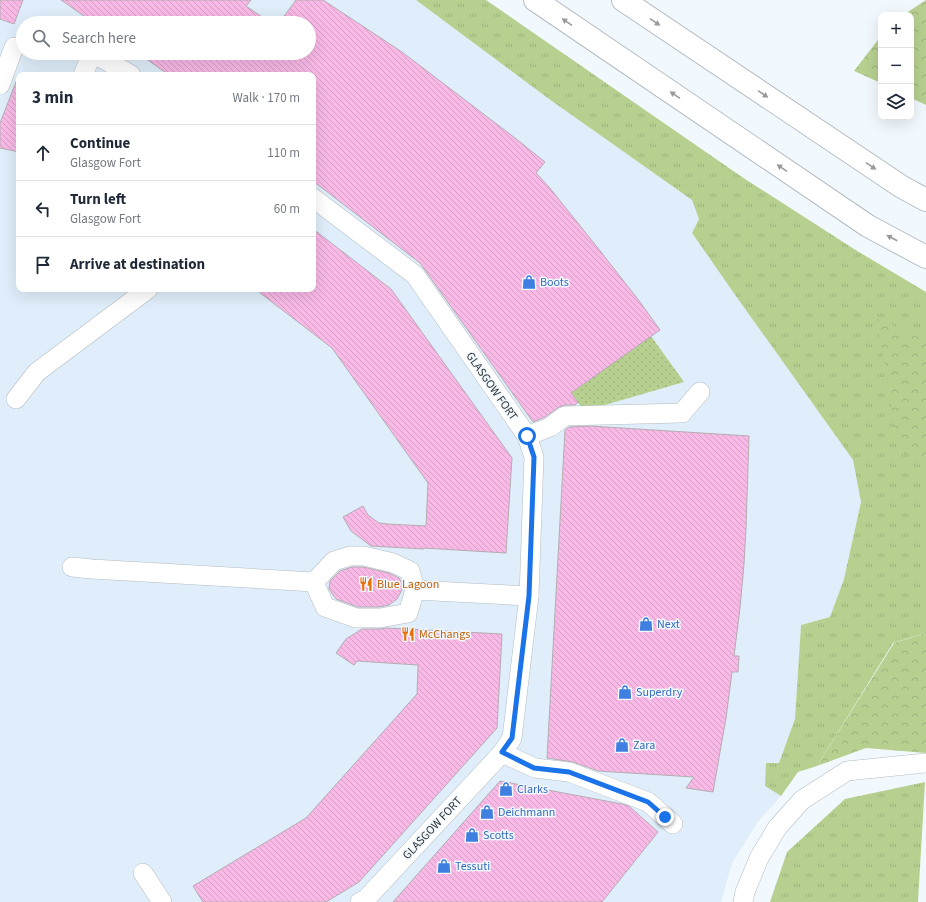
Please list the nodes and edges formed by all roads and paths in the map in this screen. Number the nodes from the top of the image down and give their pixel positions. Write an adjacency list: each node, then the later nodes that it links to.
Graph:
1 (535, 0): 11 (highway, one-way to 1)
2 (623, 0): 10 (highway, one-way to 10)
3 (12, 47): 8 (street)
4 (90, 60): 6 (street)
5 (106, 60): 7 (street)
6 (84, 72)
7 (126, 72)
8 (0, 85)
9 (316, 200): 15 (street, GLASGOW FORT)
10 (926, 200)
11 (926, 256)
12 (144, 292): 14 (street)
13 (700, 392): 15 (street)
14 (16, 399)
15 (527, 436): 19 (street, GLASGOW FORT)
16 (72, 567): 17 (street)
17 (314, 582): 18 (street); 18 (street)
18 (415, 590): 19 (street)
19 (529, 596): 20 (street, GLASGOW FORT)
20 (502, 752): 22 (street); 25 (street, GLASGOW FORT)
21 (926, 763): 26 (street)
22 (673, 824)
23 (143, 873): 24 (street)
24 (162, 902)
25 (360, 902)
26 (743, 902)

